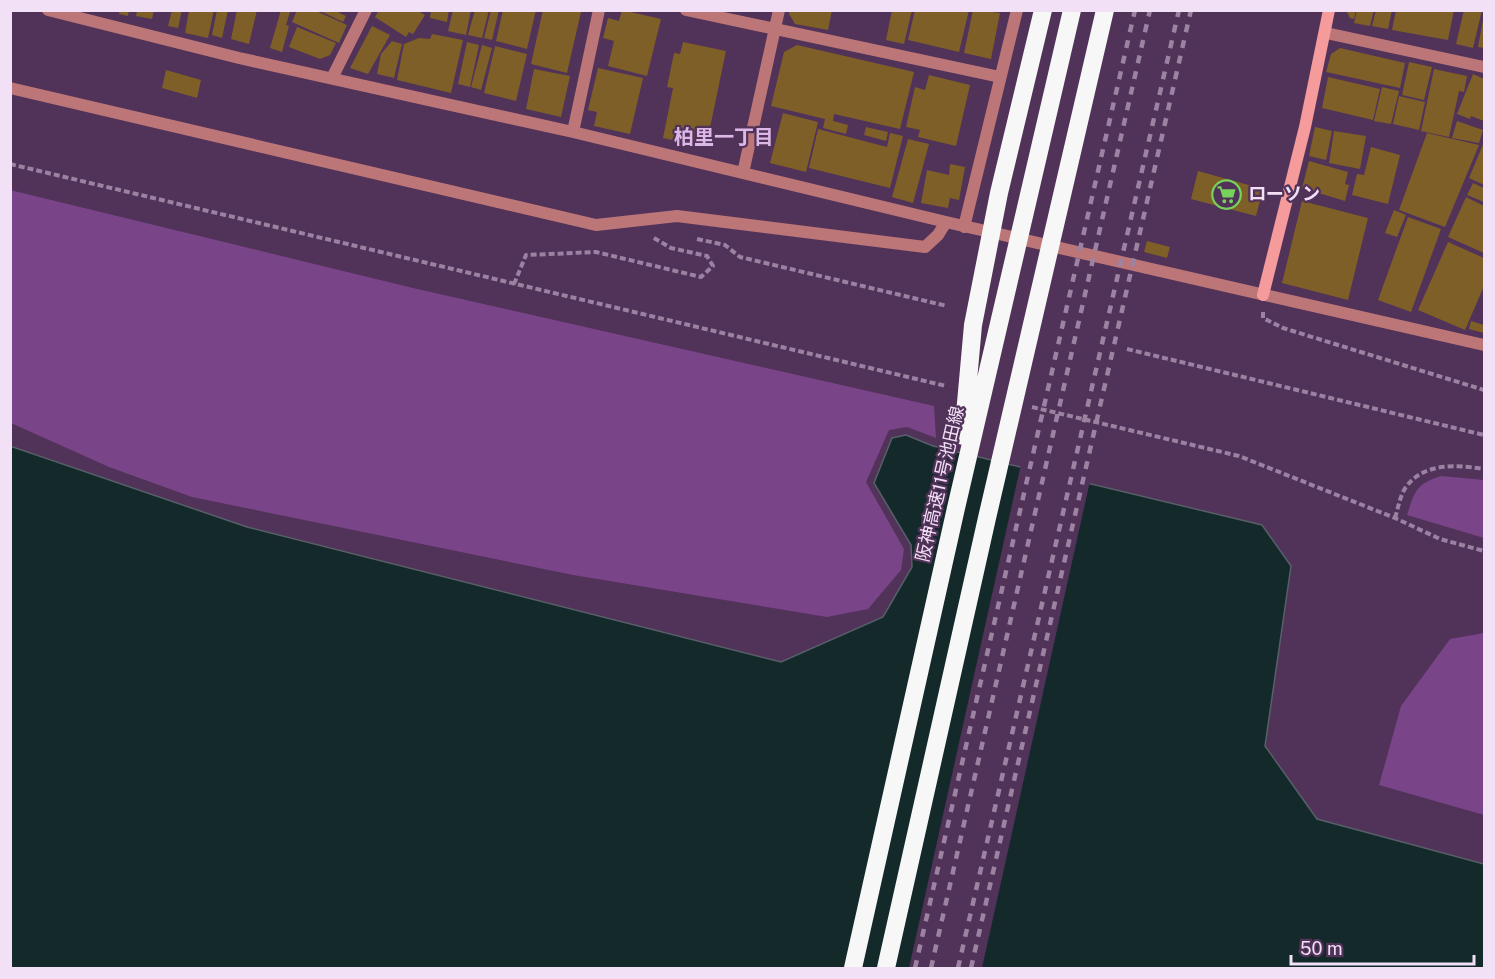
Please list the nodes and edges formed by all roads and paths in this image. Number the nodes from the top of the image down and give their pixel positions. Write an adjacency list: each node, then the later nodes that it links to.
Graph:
1 (48, 10): 15 (street)
2 (366, 10): 15 (street)
3 (598, 10): 17 (street)
4 (686, 10): 11 (street)
5 (779, 10): 11 (street)
6 (1017, 10): 14 (street)
7 (1043, 10): 36 (highway)
8 (1072, 10): 36 (highway, 阪神高速11号池田線)
9 (1105, 10): 40 (highway)
10 (1329, 10): 12 (street)
11 (775, 31): 14 (street); 19 (street)
12 (1326, 33): 13 (street); 27 (street)
13 (1485, 67)
14 (1000, 77): 22 (street)
15 (332, 78): 17 (street)
16 (10, 88): 20 (street)
17 (573, 132): 19 (street)
18 (10, 164): 26 (path)
19 (743, 173): 21 (street)
20 (642, 218): 21 (street); 25 (path)
21 (946, 222): 22 (street)
22 (964, 226): 27 (street)
23 (659, 235): 25 (path)
24 (695, 238): 28 (path)
25 (654, 239): 26 (path)
26 (514, 284): 31 (path)
27 (1263, 295): 29 (street); 32 (path)
28 (947, 306)
29 (1485, 345)
30 (1127, 349): 34 (path)
31 (951, 387)
32 (1485, 390)
33 (1020, 404): 37 (path)
34 (1485, 435)
35 (1485, 469): 37 (path)
36 (956, 508): 39 (highway, 阪神高速11号池田線)
37 (1395, 518): 38 (path)
38 (1485, 551)
39 (853, 969)
40 (886, 969)

